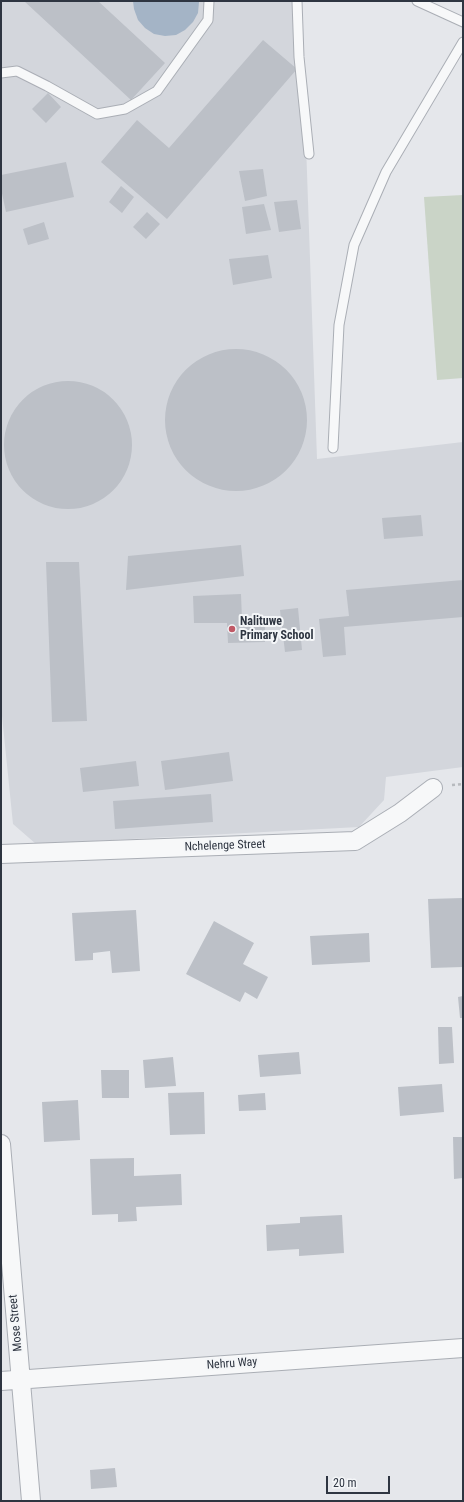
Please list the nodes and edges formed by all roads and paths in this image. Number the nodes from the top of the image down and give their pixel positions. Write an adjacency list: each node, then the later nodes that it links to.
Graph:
1 (209, 1): 6 (lane)
2 (297, 1): 7 (lane)
3 (417, 1): 4 (lane)
4 (463, 22)
5 (463, 42): 8 (lane)
6 (1, 73)
7 (309, 154)
8 (333, 448)
9 (433, 788): 10 (street, Nchelenge Street)
10 (1, 854)
11 (1, 1144): 13 (street, Mose Street)
12 (463, 1348): 13 (street, Nehru Way)
13 (20, 1379): 14 (street, Nehru Way); 15 (street, Mose Street)
14 (1, 1381)
15 (31, 1501)

